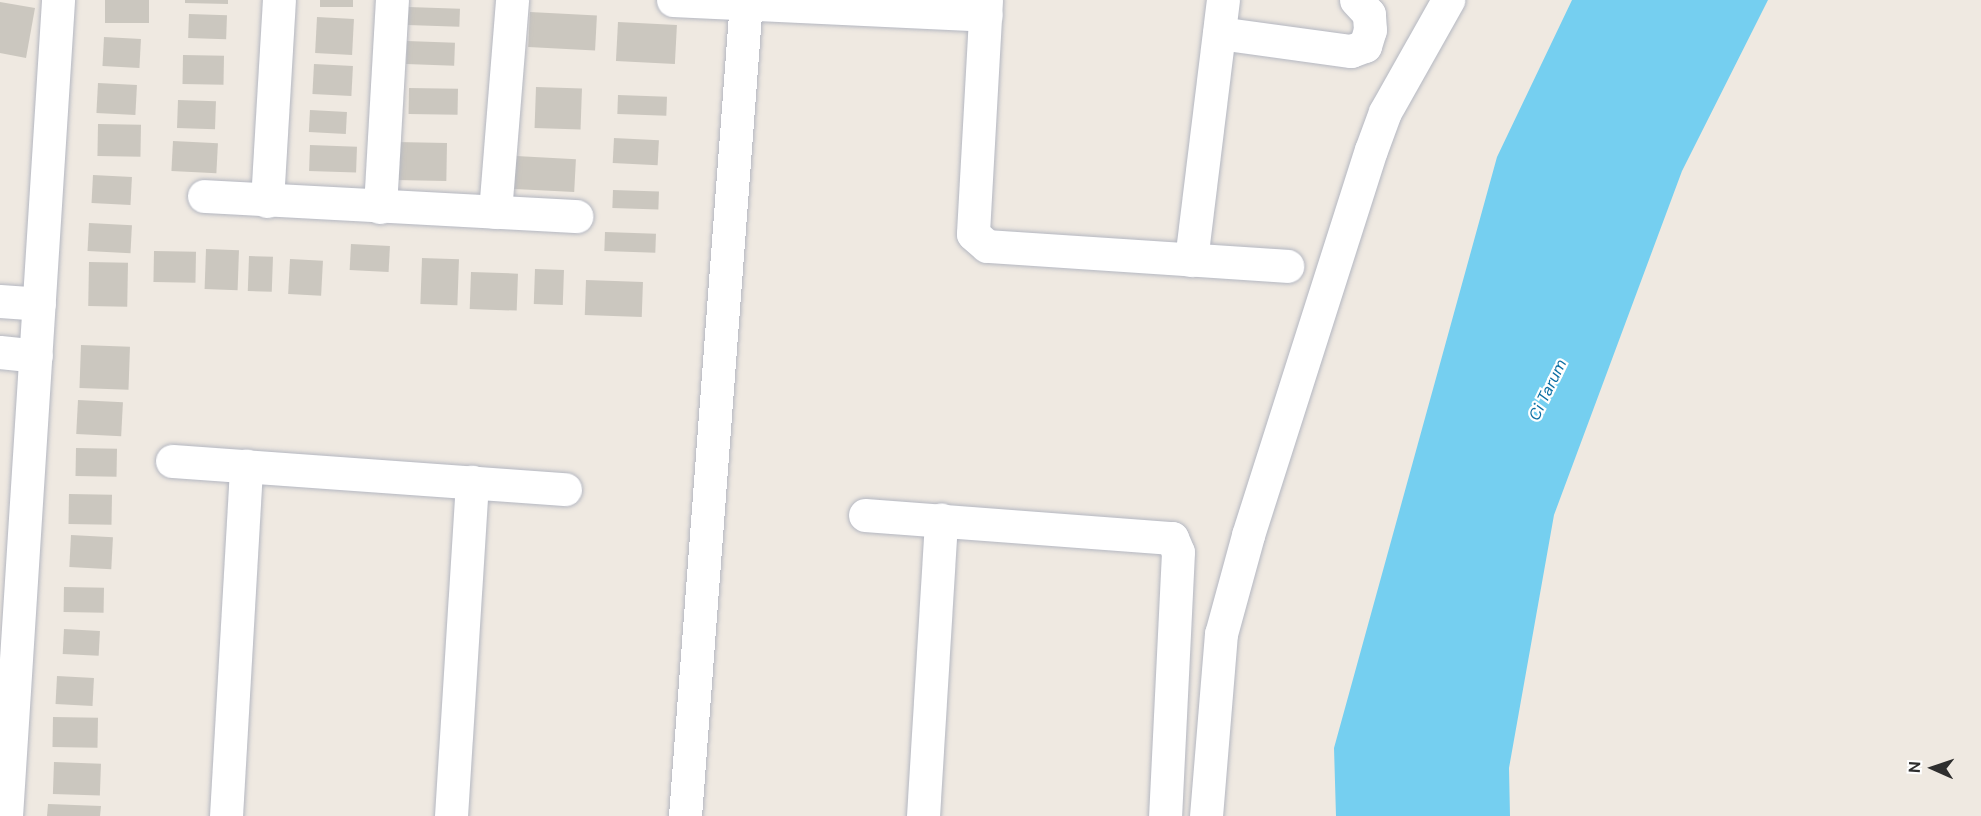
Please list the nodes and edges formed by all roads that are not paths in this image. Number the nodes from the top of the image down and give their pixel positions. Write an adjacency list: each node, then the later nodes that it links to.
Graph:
1 (58, 0): 20 (street)
2 (279, 0): 13 (street)
3 (392, 0): 14 (street)
4 (512, 0): 15 (street)
5 (673, 0): 9 (street)
6 (1223, 0): 11 (street)
7 (1356, 0): 11 (street)
8 (1448, 0): 35 (street)
9 (745, 2): 10 (street); 32 (street)
10 (986, 7): 17 (street)
11 (1219, 33): 17 (street)
12 (204, 196): 13 (street)
13 (267, 201): 14 (street)
14 (380, 207): 15 (street)
15 (495, 212): 16 (street)
16 (576, 216)
17 (1191, 260): 18 (street)
18 (1287, 266)
19 (0, 301): 20 (street)
20 (39, 304): 22 (street)
21 (0, 352): 22 (street)
22 (36, 356): 29 (street)
23 (172, 460): 24 (street)
24 (246, 466): 25 (street); 30 (street)
25 (472, 482): 26 (street); 31 (street)
26 (565, 489)
27 (865, 515): 28 (street)
28 (941, 520): 33 (street); 34 (street)
29 (6, 816)
30 (226, 816)
31 (451, 816)
32 (685, 816)
33 (923, 816)
34 (1165, 816)
35 (1206, 816)

